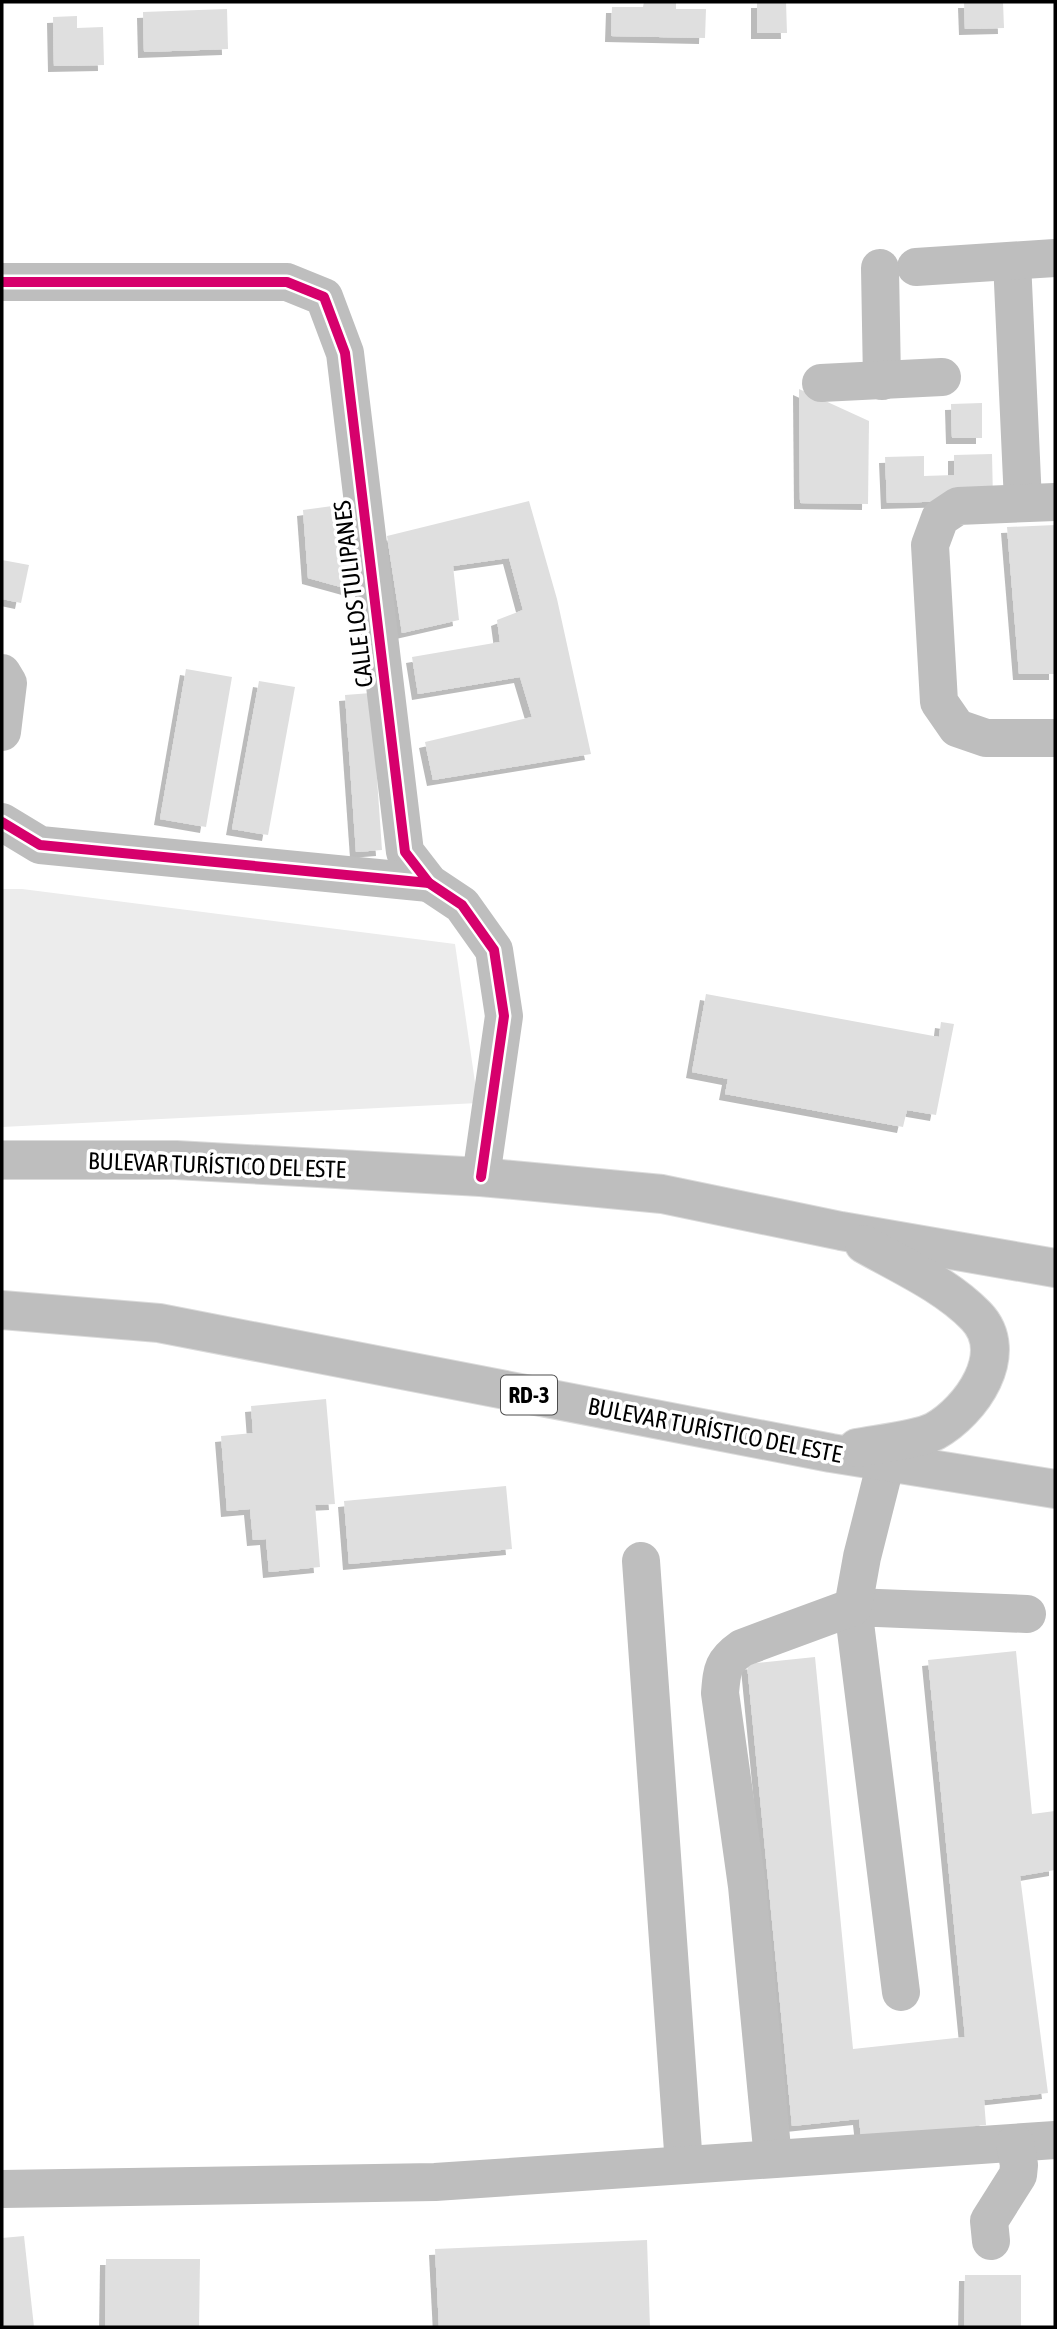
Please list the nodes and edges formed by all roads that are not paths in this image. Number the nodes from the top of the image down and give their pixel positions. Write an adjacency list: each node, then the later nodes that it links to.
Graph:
1 (1055, 258): 2 (main road)
2 (1012, 261): 5 (main road); 7 (main road)
3 (2, 282): 12 (main road, CALLE LOS TULIPANES)
4 (942, 377): 5 (main road)
5 (882, 381): 6 (main road)
6 (821, 383)
7 (1039, 502): 10 (main road)
8 (2, 673): 9 (main road)
9 (2, 732)
10 (1055, 738)
11 (2, 822): 12 (main road)
12 (429, 883): 14 (main road, CALLE LOS TULIPANES)
13 (2, 1160): 14 (main road, BULEVAR TURÍSTICO DEL ESTE)
14 (481, 1177): 15 (main road, BULEVAR TURÍSTICO DEL ESTE)
15 (841, 1231): 16 (main road, BULEVAR TURÍSTICO DEL ESTE); 18 (main road)
16 (1055, 1268)
17 (2, 1310): 18 (main road, BULEVAR TURÍSTICO DEL ESTE / RD-3)
18 (831, 1453): 19 (main road, BULEVAR TURÍSTICO DEL ESTE / RD-3)
19 (887, 1462): 20 (main road, BULEVAR TURÍSTICO DEL ESTE / RD-3); 22 (main road)
20 (1055, 1489)
21 (641, 1561): 28 (main road)
22 (853, 1607): 23 (main road); 24 (main road); 27 (main road)
23 (1027, 1614)
24 (901, 1992)
25 (1055, 2140): 26 (main road)
26 (1015, 2143): 27 (main road); 30 (main road)
27 (773, 2159): 28 (main road)
28 (684, 2165): 29 (main road)
29 (2, 2189)
30 (991, 2241)

